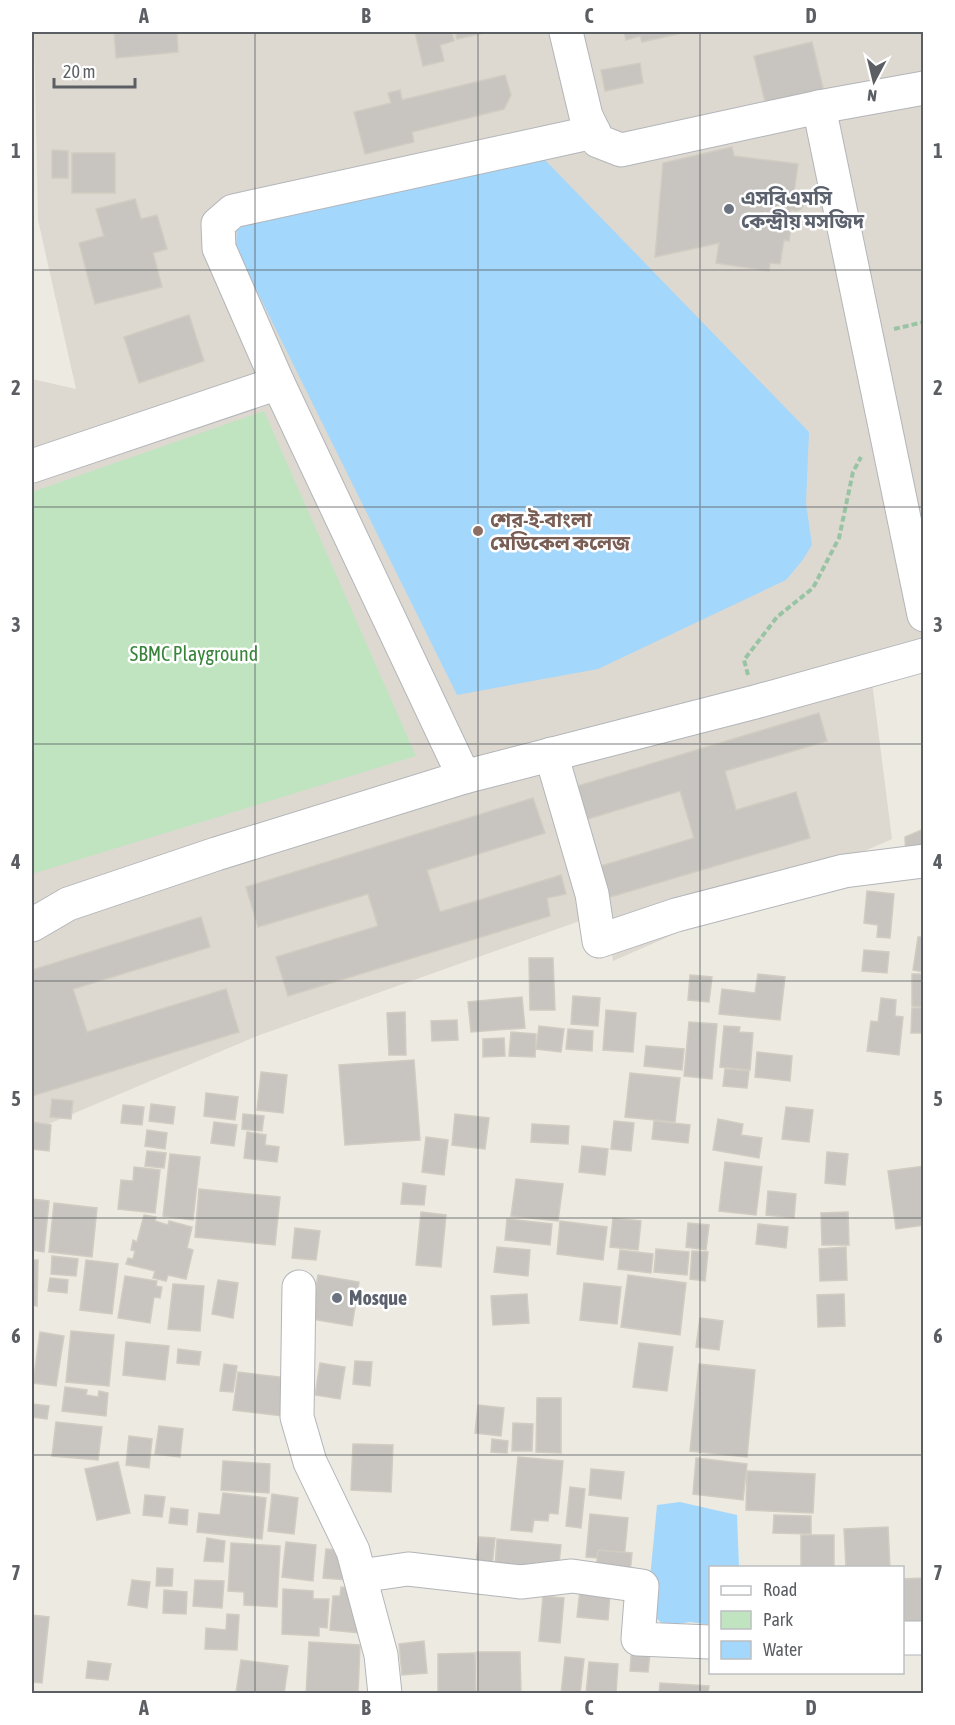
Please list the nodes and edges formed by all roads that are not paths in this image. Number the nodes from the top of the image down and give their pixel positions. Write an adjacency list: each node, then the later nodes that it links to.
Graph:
1 (566, 32): 4 (street)
2 (924, 88): 3 (street)
3 (819, 107): 4 (street); 7 (street)
4 (594, 132): 5 (street)
5 (278, 383): 6 (street); 10 (street)
6 (32, 466)
7 (924, 615)
8 (924, 655): 9 (street)
9 (551, 754): 10 (street); 11 (street)
10 (464, 777): 12 (street)
11 (924, 861)
12 (32, 925)
13 (299, 1287): 14 (street)
14 (360, 1576): 17 (street); 18 (street)
15 (904, 1638): 16 (street)
16 (924, 1638)
17 (709, 1642)
18 (385, 1694)

